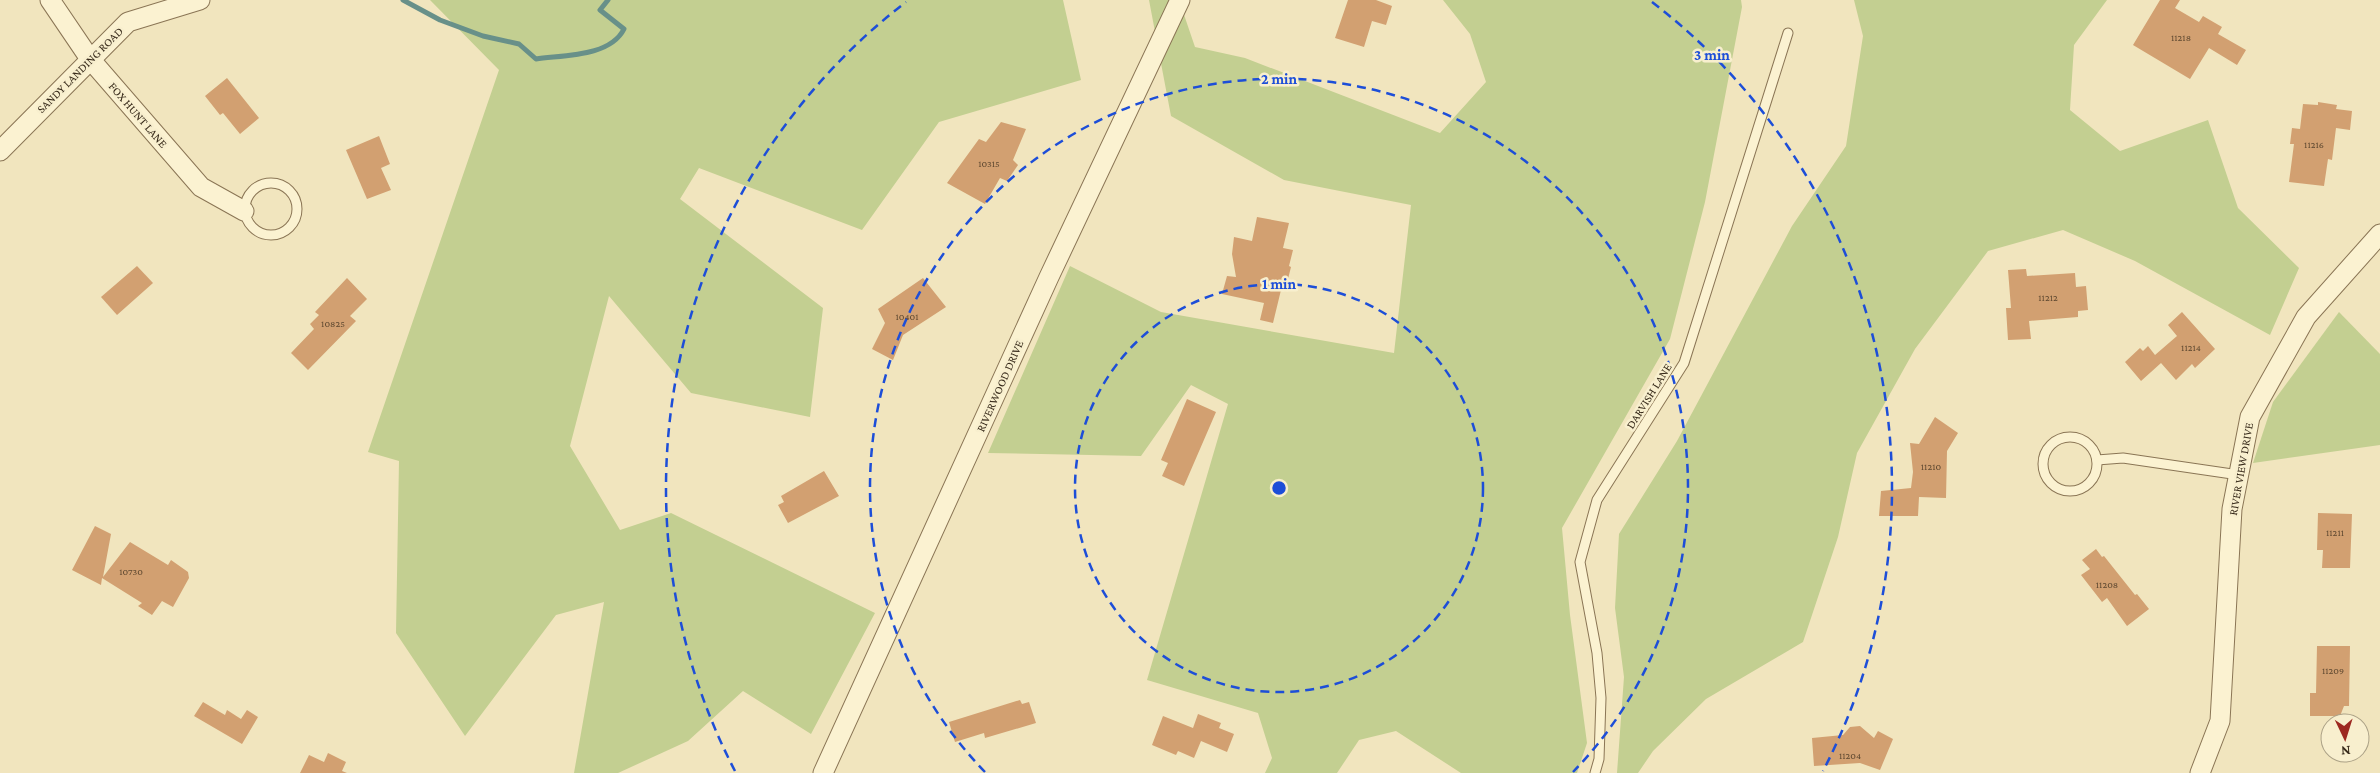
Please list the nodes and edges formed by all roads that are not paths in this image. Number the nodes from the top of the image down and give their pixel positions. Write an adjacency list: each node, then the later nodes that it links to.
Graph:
1 (50, 0): 5 (street, FOX HUNT LANE)
2 (200, 0): 5 (street, SANDY LANDING ROAD)
3 (1180, 0): 11 (street, RIVERWOOD DRIVE)
4 (1788, 33): 12 (lane, DARVISH LANE)
5 (90, 59): 6 (street, SANDY LANDING ROAD); 7 (street, FOX HUNT LANE)
6 (0, 151)
7 (244, 210): 7 (lane)
8 (2380, 234): 10 (street, RIVER VIEW DRIVE)
9 (2097, 460): 9 (lane); 10 (lane)
10 (2239, 475): 13 (street, RIVER VIEW DRIVE)
11 (823, 773)
12 (1595, 773)
13 (2200, 773)

